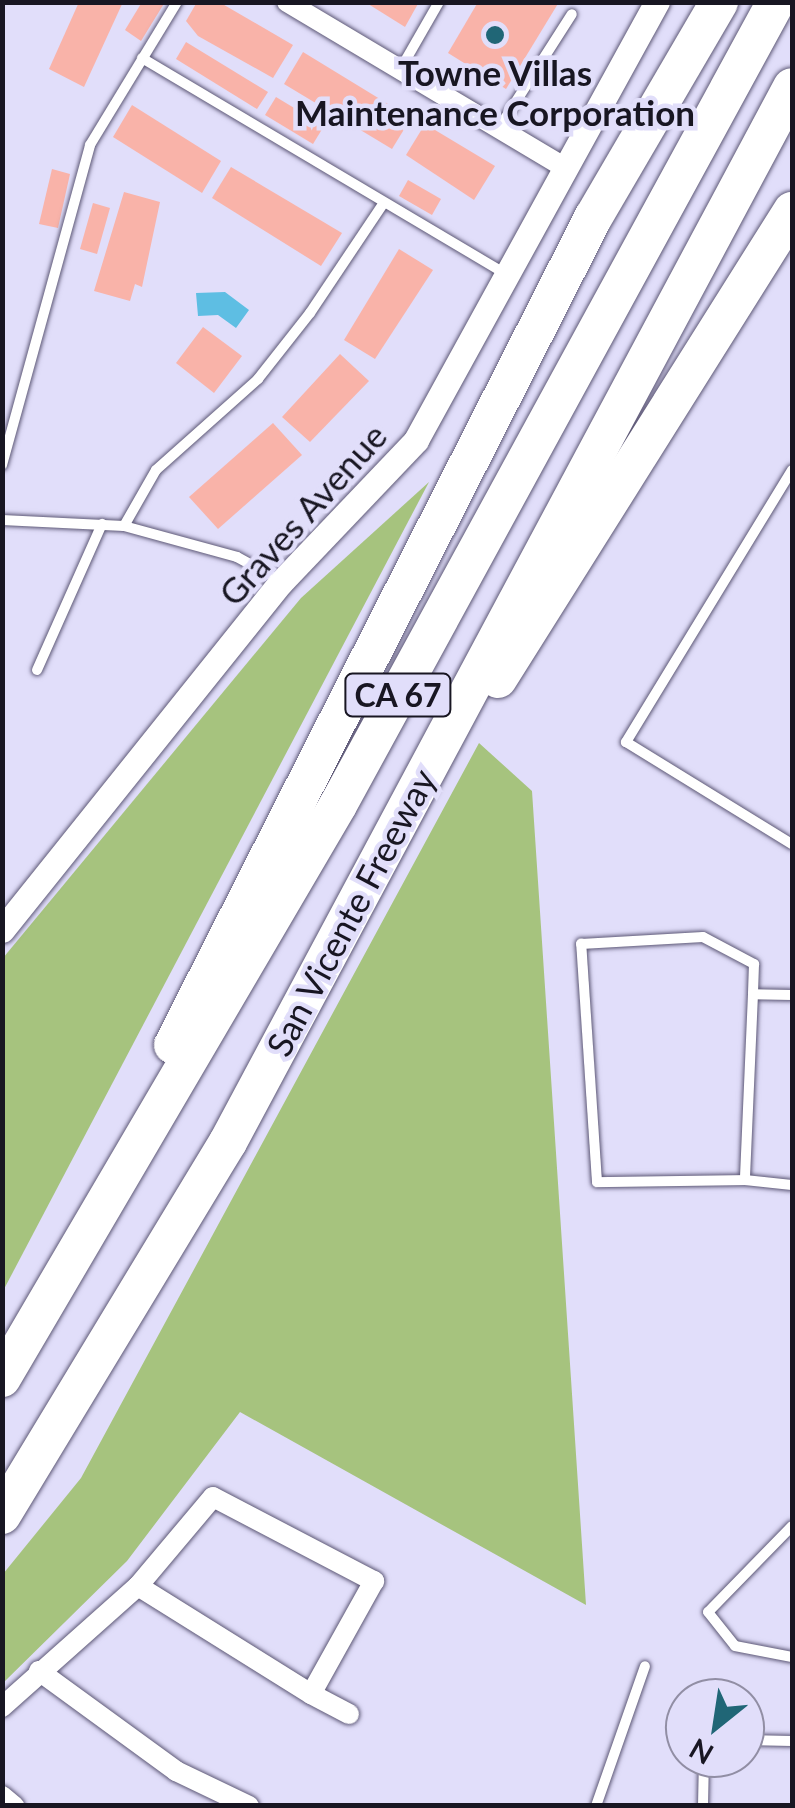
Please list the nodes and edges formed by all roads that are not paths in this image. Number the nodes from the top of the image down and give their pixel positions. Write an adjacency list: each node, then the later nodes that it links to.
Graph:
1 (177, 2): 8 (lane)
2 (287, 2): 9 (street)
3 (439, 2): 9 (lane)
4 (657, 2): 12 (street, Graves Avenue)
5 (720, 2): 30 (highway)
6 (776, 2): 30 (highway, San Vicente Freeway / CA 67)
7 (572, 14): 11 (lane)
8 (142, 58): 13 (lane); 16 (lane)
9 (400, 70): 11 (street)
10 (792, 87): 23 (highway, San Vicente Freeway / CA 67)
11 (499, 128): 12 (street)
12 (566, 168): 15 (street, Graves Avenue)
13 (382, 204): 15 (lane); 20 (lane)
14 (792, 212): 23 (highway)
15 (508, 276): 21 (street, Graves Avenue)
16 (2, 465)
17 (792, 470): 24 (lane)
18 (2, 520): 19 (lane)
19 (102, 524): 20 (lane); 22 (lane)
20 (124, 526): 21 (lane)
21 (281, 582): 25 (street, Graves Avenue)
22 (37, 670)
23 (436, 748): 31 (highway, San Vicente Freeway / CA 67)
24 (792, 844)
25 (2, 930)
26 (753, 994): 27 (lane); 28 (lane); 28 (lane)
27 (792, 996)
28 (745, 1180): 29 (lane)
29 (792, 1185)
30 (4, 1376)
31 (2, 1515)
32 (792, 1526): 34 (lane)
33 (138, 1586): 36 (street); 37 (street); 37 (street)
34 (792, 1657)
35 (645, 1666): 46 (lane)
36 (39, 1672): 38 (street); 45 (street)
37 (311, 1694): 39 (street)
38 (2, 1707)
39 (349, 1714)
40 (765, 1740): 41 (lane)
41 (792, 1741)
42 (704, 1778): 47 (lane)
43 (2, 1796): 44 (street)
44 (14, 1806)
45 (249, 1806)
46 (596, 1806)
47 (703, 1806)

